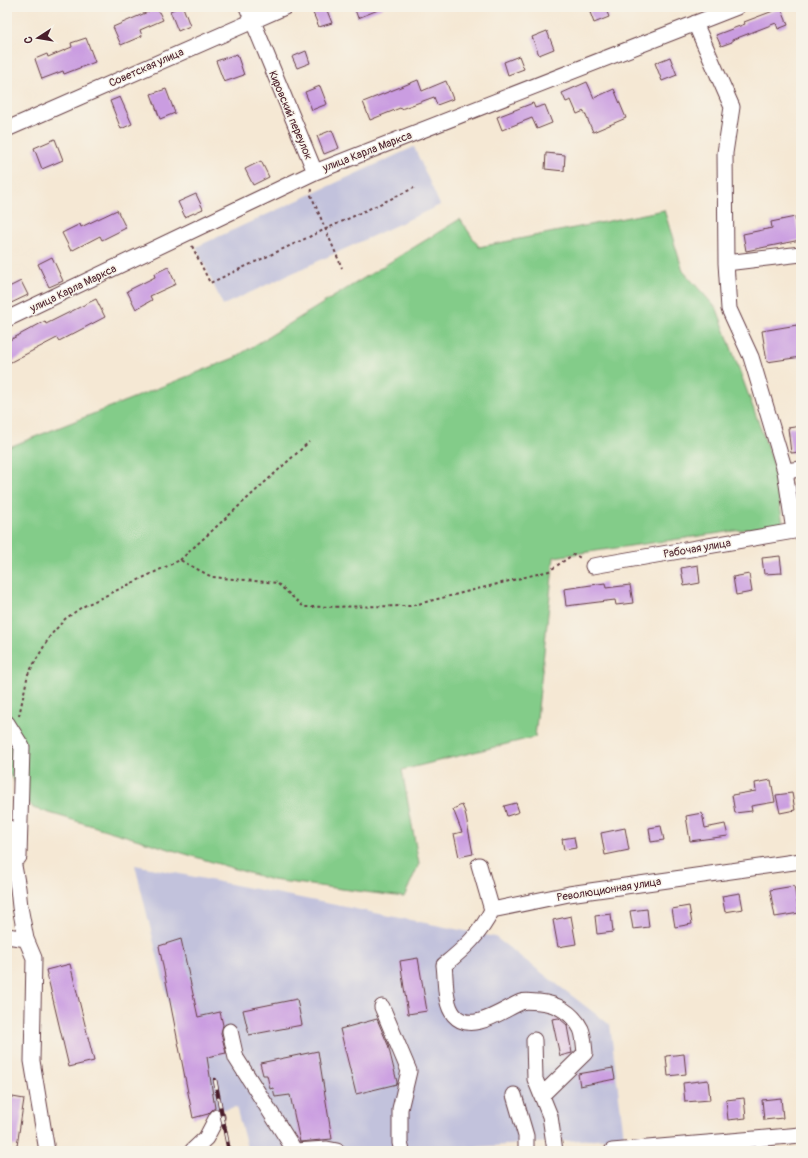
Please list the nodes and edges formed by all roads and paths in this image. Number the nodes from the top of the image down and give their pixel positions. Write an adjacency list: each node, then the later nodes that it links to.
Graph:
1 (285, 7): 3 (street, Советская улица)
2 (737, 7): 4 (street, улица Карла Маркса)
3 (249, 14): 5 (street, Советская улица); 6 (street, Кировский переулок)
4 (695, 23): 6 (street, улица Карла Маркса); 11 (street)
5 (7, 128)
6 (315, 172): 8 (path, Кировский переулок); 9 (street, улица Карла Маркса)
7 (414, 188): 8 (path)
8 (326, 230): 9 (path); 12 (path, Кировский переулок)
9 (186, 233): 13 (street, улица Карла Маркса)
10 (801, 254): 11 (street)
11 (726, 264): 16 (street)
12 (342, 268)
13 (7, 320)
14 (309, 442): 18 (path)
15 (801, 469): 16 (street)
16 (785, 471): 17 (street)
17 (797, 531): 19 (street, Рабочая улица)
18 (180, 560): 19 (path); 20 (path)
19 (593, 566)
20 (13, 719): 24 (street)
21 (7, 827): 24 (street)
22 (801, 861): 25 (street, Революционная улица)
23 (479, 865): 25 (street)
24 (18, 888): 27 (street)
25 (492, 910): 32 (street)
26 (7, 936): 27 (street)
27 (26, 939): 35 (street)
28 (382, 1007): 38 (street)
29 (230, 1031): 37 (street)
30 (534, 1040): 32 (street)
31 (514, 1095): 39 (street)
32 (542, 1095): 40 (street)
33 (217, 1116): 36 (street)
34 (801, 1135): 41 (street)
35 (47, 1151)
36 (192, 1151)
37 (337, 1151)
38 (402, 1151)
39 (526, 1151)
40 (555, 1151)
41 (612, 1151)

